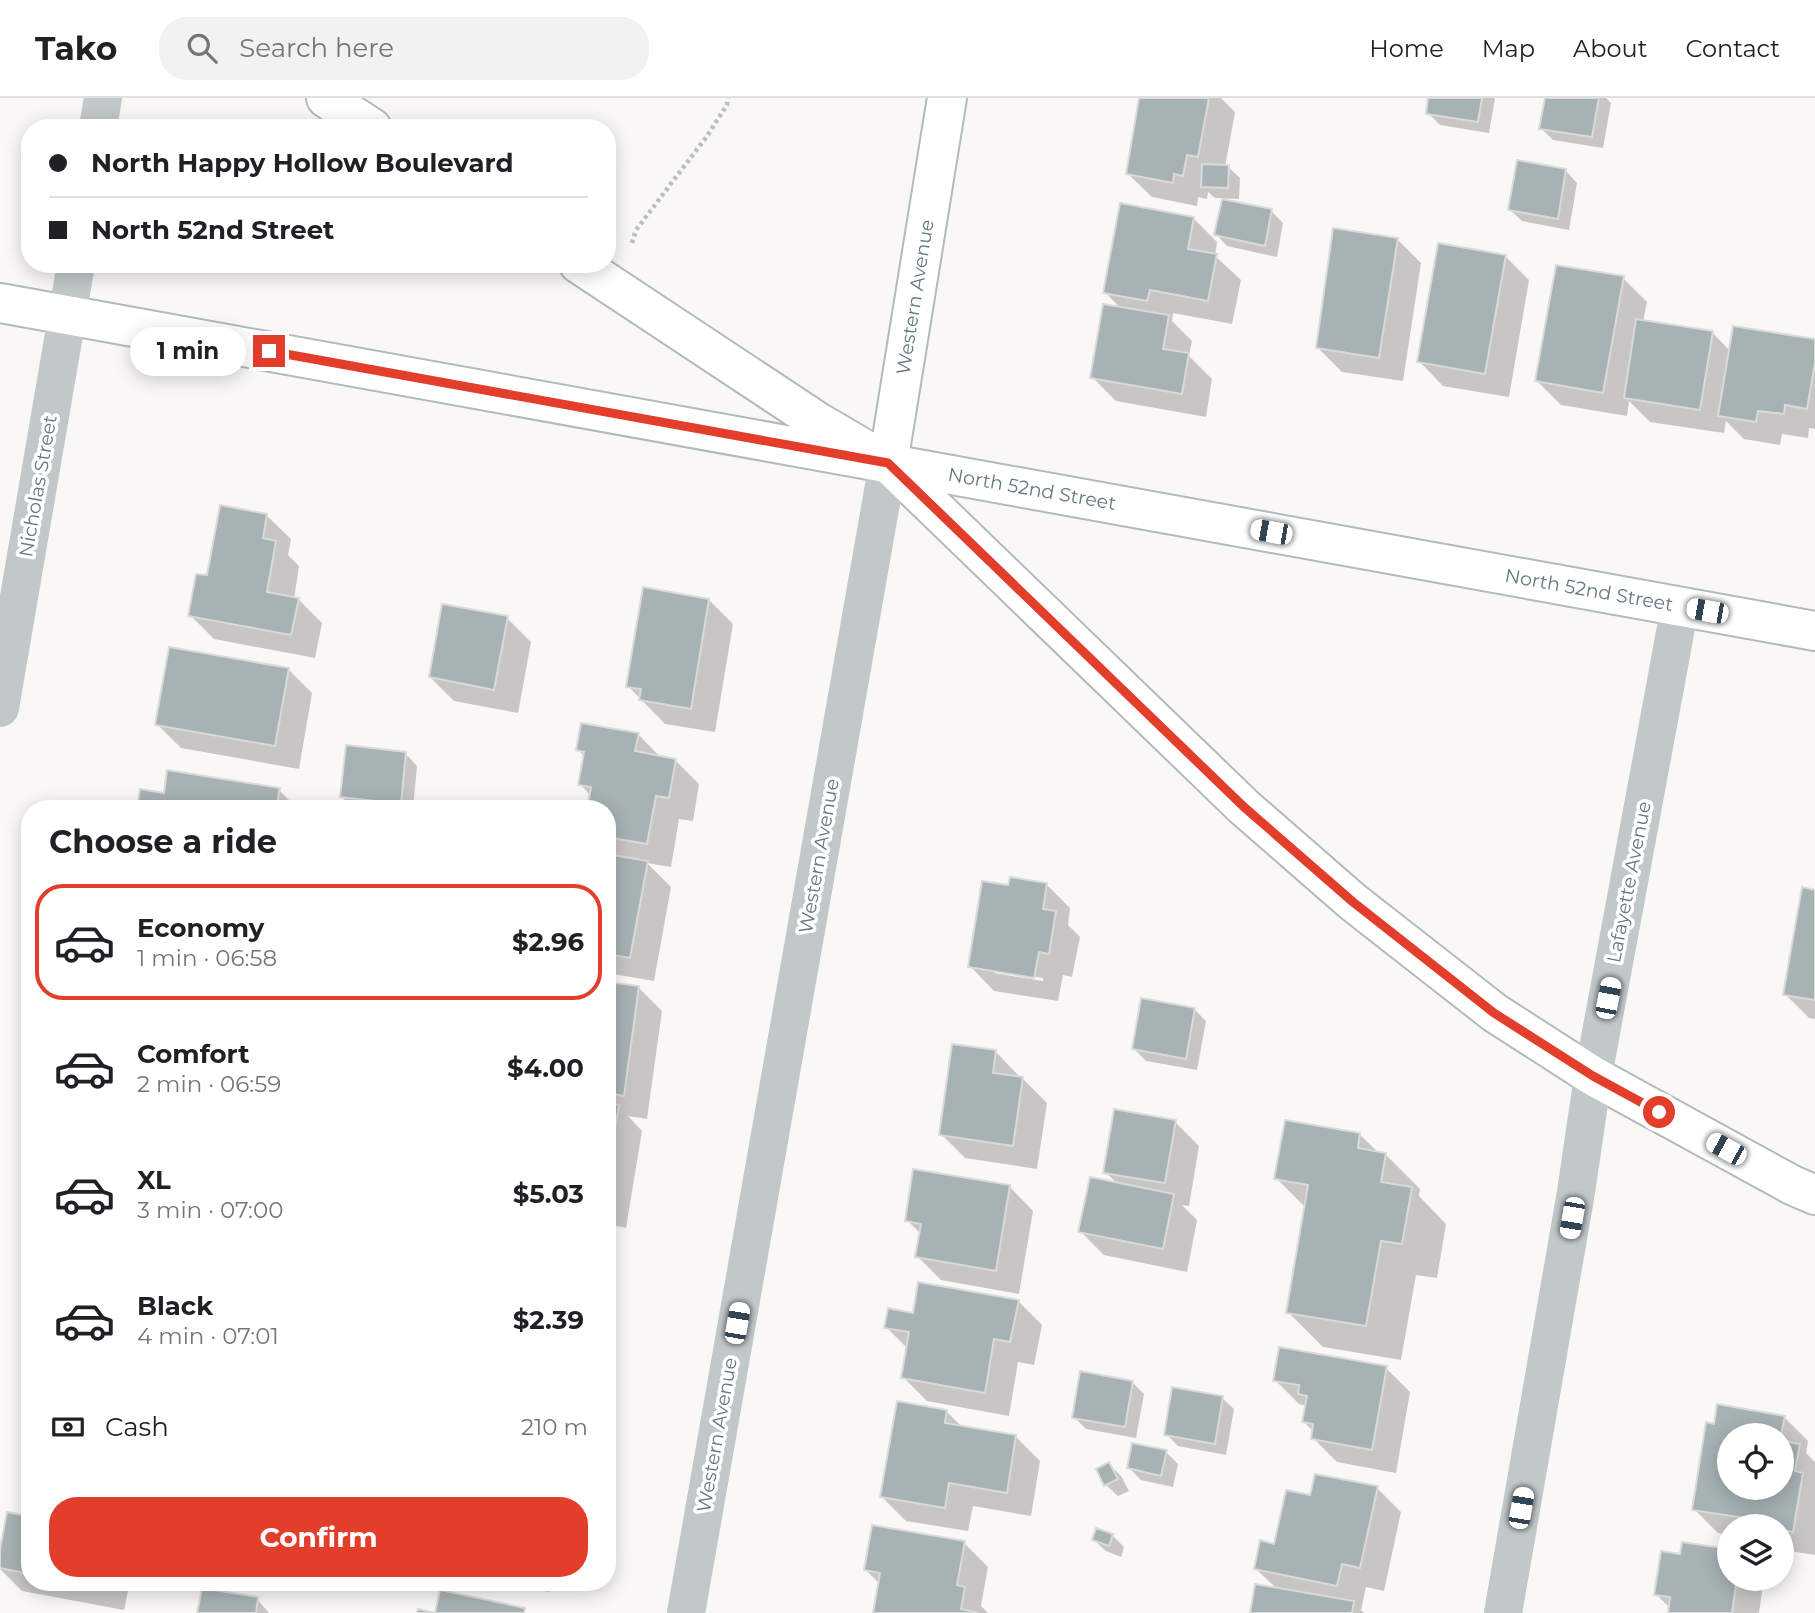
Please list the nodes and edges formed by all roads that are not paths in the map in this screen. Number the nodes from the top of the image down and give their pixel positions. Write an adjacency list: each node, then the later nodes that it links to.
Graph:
1 (103, 98): 4 (street)
2 (326, 98): 5 (street)
3 (947, 98): 10 (street, Western Avenue)
4 (100, 119)
5 (358, 119)
6 (75, 273): 9 (street, Nicholas Street)
7 (593, 273): 10 (street)
8 (0, 303): 9 (street, North 52nd Street)
9 (68, 315): 10 (street, North 52nd Street); 13 (street, Nicholas Street)
10 (888, 463): 11 (street, North 52nd Street); 14 (street); 16 (street, Western Avenue)
11 (1680, 606): 12 (street, North 52nd Street); 14 (street, Lafayette Avenue)
12 (1815, 631)
13 (0, 708)
14 (1593, 1076): 15 (street); 17 (street, Lafayette Avenue)
15 (1815, 1195)
16 (686, 1613)
17 (1503, 1613)

